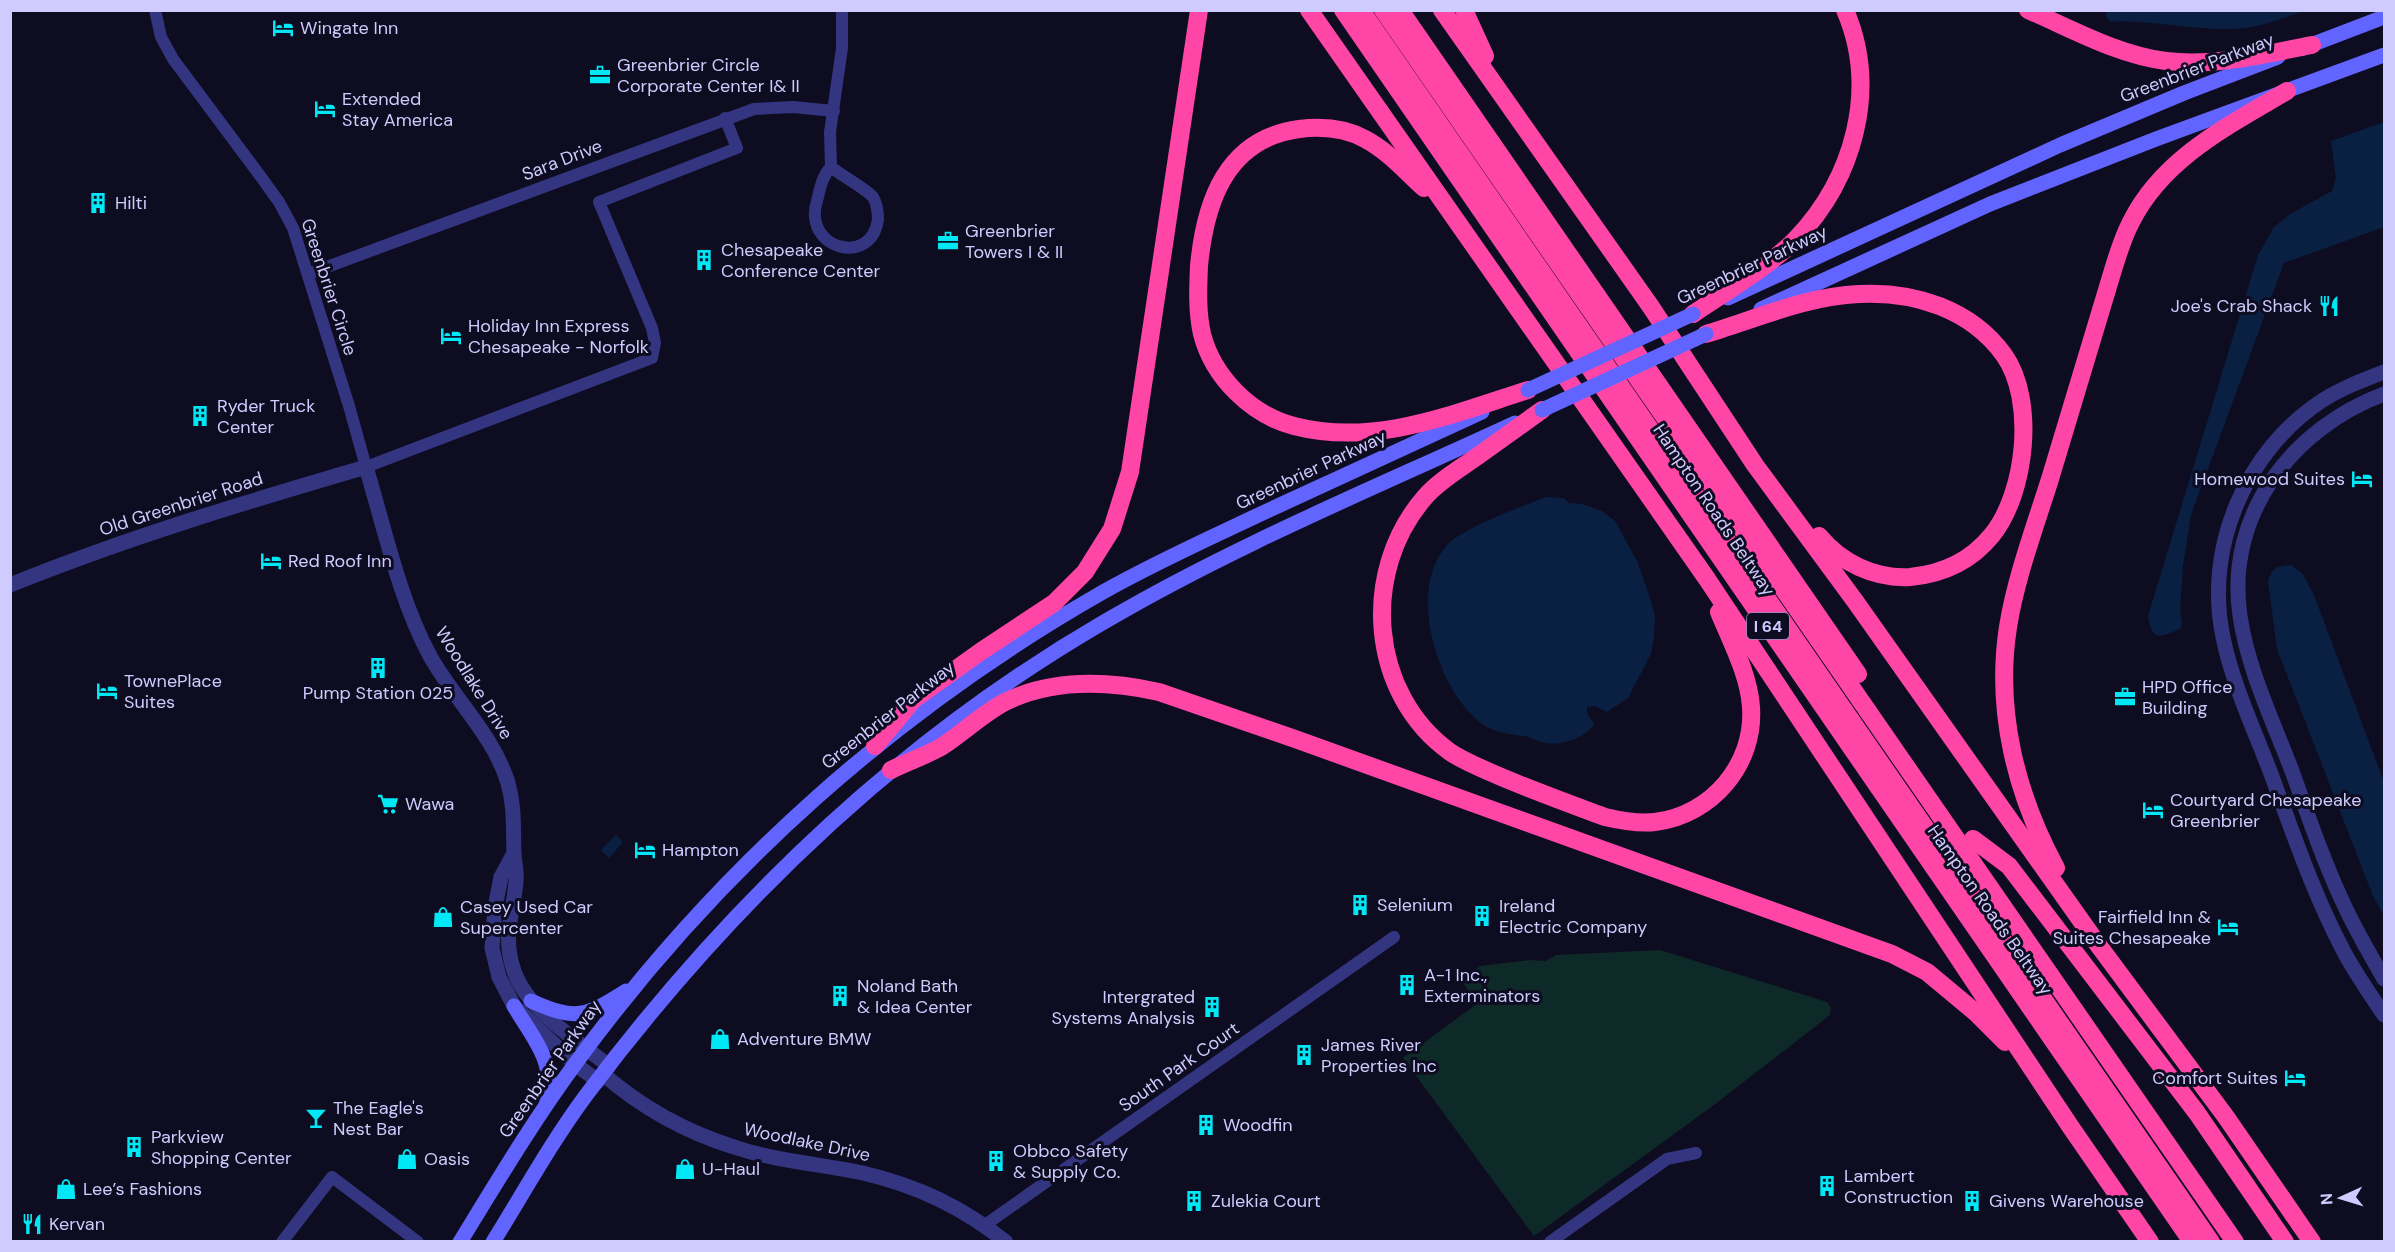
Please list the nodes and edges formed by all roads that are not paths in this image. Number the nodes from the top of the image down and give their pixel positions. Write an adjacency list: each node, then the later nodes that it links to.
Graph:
1 (155, 10): 22 (street, Greenbrier Circle)
2 (842, 10): 17 (street)
3 (1199, 10): 33 (highway)
4 (1309, 10): 21 (highway)
5 (1343, 10): 58 (highway, Hampton Roads Beltway / I 64)
6 (1361, 10): 59 (highway)
7 (1383, 10): 60 (highway)
8 (1400, 10): 35 (highway, Hampton Roads Beltway / I 64)
9 (1442, 10): 19 (highway)
10 (1464, 10): 19 (highway)
11 (1845, 10): 23 (highway)
12 (2028, 10): 14 (highway)
13 (2385, 16): 14 (main road, Greenbrier Parkway)
14 (2312, 45): 23 (main road, Greenbrier Parkway)
15 (2385, 55): 16 (main road)
16 (2287, 91): 24 (main road); 38 (highway)
17 (834, 111): 18 (street, Sara Drive); 20 (street)
18 (725, 118): 22 (street, Sara Drive); 30 (street)
19 (1534, 144): 29 (highway)
20 (831, 167): 20 (street)
21 (1450, 212): 26 (highway); 31 (highway)
22 (308, 274): 30 (street, Greenbrier Circle)
23 (1693, 314): 26 (main road, Greenbrier Parkway, bridge)
24 (1706, 334): 28 (main road, bridge); 29 (highway)
25 (2385, 372): 43 (street)
26 (1528, 390): 33 (main road, Greenbrier Parkway)
27 (2385, 394): 39 (street)
28 (1542, 410): 31 (highway); 34 (main road)
29 (1730, 430): 38 (highway)
30 (366, 467): 32 (street, Old Greenbrier Road); 36 (street, Woodlake Drive)
31 (1707, 579): 48 (highway)
32 (10, 585)
33 (875, 746): 40 (main road, Greenbrier Parkway)
34 (891, 770): 46 (main road); 48 (highway)
35 (1973, 839): 61 (highway, Hampton Roads Beltway / I 64); 62 (highway)
36 (514, 853): 41 (street, Woodlake Drive); 42 (street, Woodlake Drive)
37 (1394, 937): 50 (street, South Park Court)
38 (2098, 946): 63 (highway)
39 (2385, 979)
40 (638, 983): 41 (main road); 44 (main road, Greenbrier Parkway)
41 (531, 1001): 44 (street, Woodlake Drive)
42 (514, 1006): 45 (street, Woodlake Drive); 47 (main road)
43 (2385, 1015)
44 (586, 1048): 45 (main road, Greenbrier Parkway); 46 (street, Woodlake Drive)
45 (575, 1064): 46 (street, Woodlake Drive); 47 (main road, Greenbrier Parkway)
46 (603, 1074): 50 (street, Woodlake Drive); 54 (main road)
47 (546, 1106): 53 (main road, Greenbrier Parkway)
48 (2070, 1126): 57 (highway)
49 (1696, 1153): 56 (street)
50 (985, 1225): 55 (street, Woodlake Drive)
51 (282, 1242): 52 (street)
52 (418, 1242)
53 (460, 1242)
54 (493, 1242)
55 (1006, 1242)
56 (1550, 1242)
57 (2150, 1242)
58 (2192, 1242)
59 (2211, 1242)
60 (2235, 1242)
61 (2248, 1242)
62 (2285, 1242)
63 (2312, 1242)

